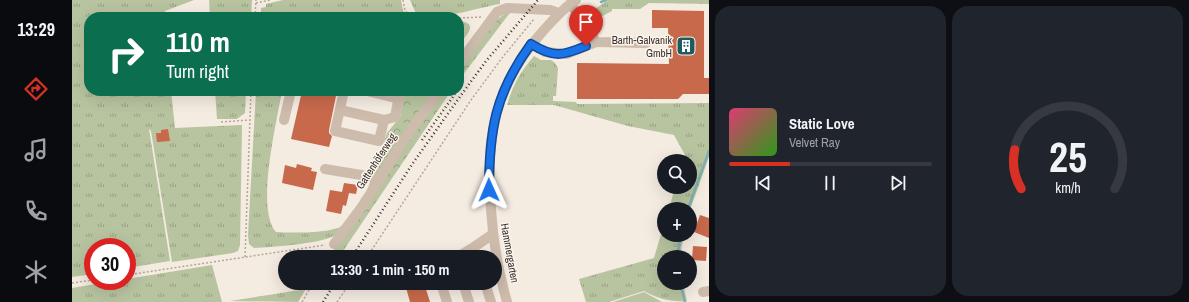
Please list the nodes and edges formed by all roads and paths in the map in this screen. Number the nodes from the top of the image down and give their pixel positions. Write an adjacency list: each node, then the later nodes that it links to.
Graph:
1 (256, 0): 5 (path)
2 (270, 0): 5 (path)
3 (403, 0): 9 (path)
4 (573, 2): 10 (street); 13 (street)
5 (256, 3): 8 (path)
6 (507, 4): 7 (street); 11 (street)
7 (541, 9): 10 (street); 31 (path)
8 (255, 12)
9 (407, 12)
10 (559, 13): 15 (street, Hammergarten)
11 (492, 17): 12 (path); 16 (street)
12 (464, 18)
13 (596, 42): 14 (street); 15 (street)
14 (646, 43)
15 (531, 44): 29 (street, Hammergarten)
16 (464, 56)
17 (250, 96): 23 (path)
18 (290, 96): 24 (street)
19 (343, 96): 22 (street)
20 (399, 96): 25 (street)
21 (435, 96): 28 (street, Gattenhöferweg)
22 (340, 110): 25 (street); 25 (street)
23 (249, 120): 26 (path); 33 (path)
24 (284, 120)
25 (384, 120)
26 (222, 122)
27 (325, 169): 28 (street)
28 (379, 178): 30 (street, Gattenhöferweg)
29 (493, 234): 32 (street); 47 (street, Hammergarten)
30 (334, 244): 33 (path)
31 (372, 250)
32 (478, 250)
33 (245, 257): 34 (path)
34 (136, 274)
35 (84, 281): 36 (path)
36 (72, 283)
37 (309, 290): 42 (path)
38 (345, 290): 43 (path)
39 (443, 290): 44 (street)
40 (465, 290): 45 (street)
41 (487, 290): 46 (street)
42 (302, 302)
43 (337, 302)
44 (447, 302)
45 (469, 302)
46 (491, 302)
47 (507, 302)

